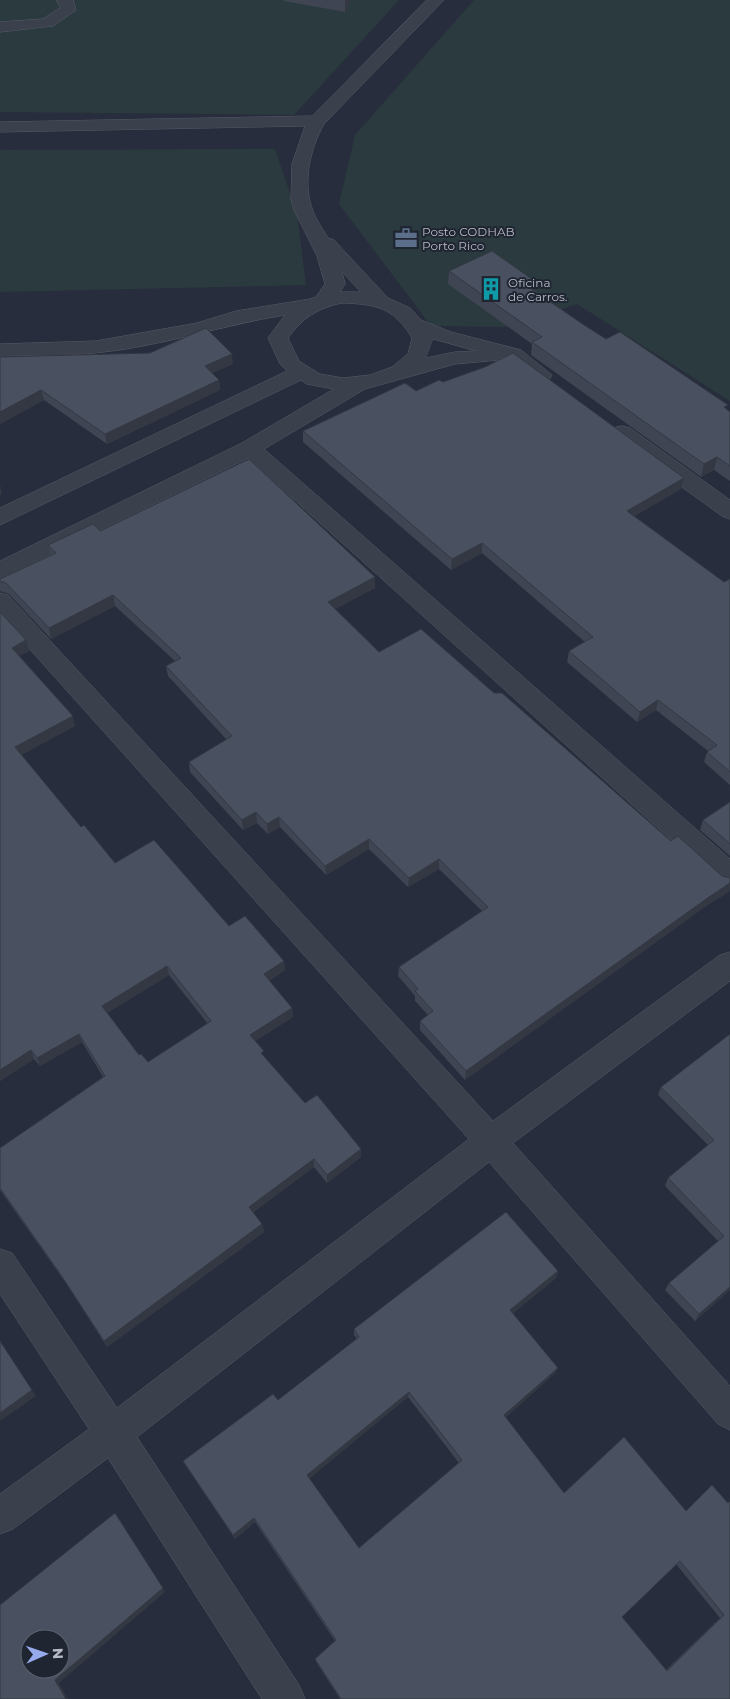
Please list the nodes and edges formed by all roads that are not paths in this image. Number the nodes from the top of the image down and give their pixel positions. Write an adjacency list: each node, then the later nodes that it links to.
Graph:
1 (64, 0): 3 (street)
2 (436, 0): 4 (street)
3 (0, 27)
4 (317, 121): 5 (street); 6 (street)
5 (0, 127)
6 (314, 230): 7 (street); 8 (street)
7 (380, 301): 8 (street); 9 (street)
8 (318, 302): 10 (street); 11 (street)
9 (418, 325): 13 (street); 14 (street)
10 (200, 328): 11 (street); 12 (street)
11 (278, 338): 15 (street)
12 (0, 350)
13 (514, 354): 14 (street); 17 (street)
14 (404, 370): 16 (street)
15 (299, 373): 16 (street); 21 (street)
16 (358, 384): 19 (street)
17 (562, 389)
18 (602, 418): 20 (street)
19 (250, 448): 22 (street); 24 (street)
20 (730, 511)
21 (0, 518)
22 (0, 571)
23 (0, 601): 26 (street)
24 (730, 876)
25 (730, 964): 26 (street)
26 (491, 1141): 28 (street); 29 (street)
27 (0, 1265): 29 (street)
28 (730, 1412)
29 (113, 1433): 30 (street); 31 (street)
30 (0, 1516)
31 (285, 1699)

